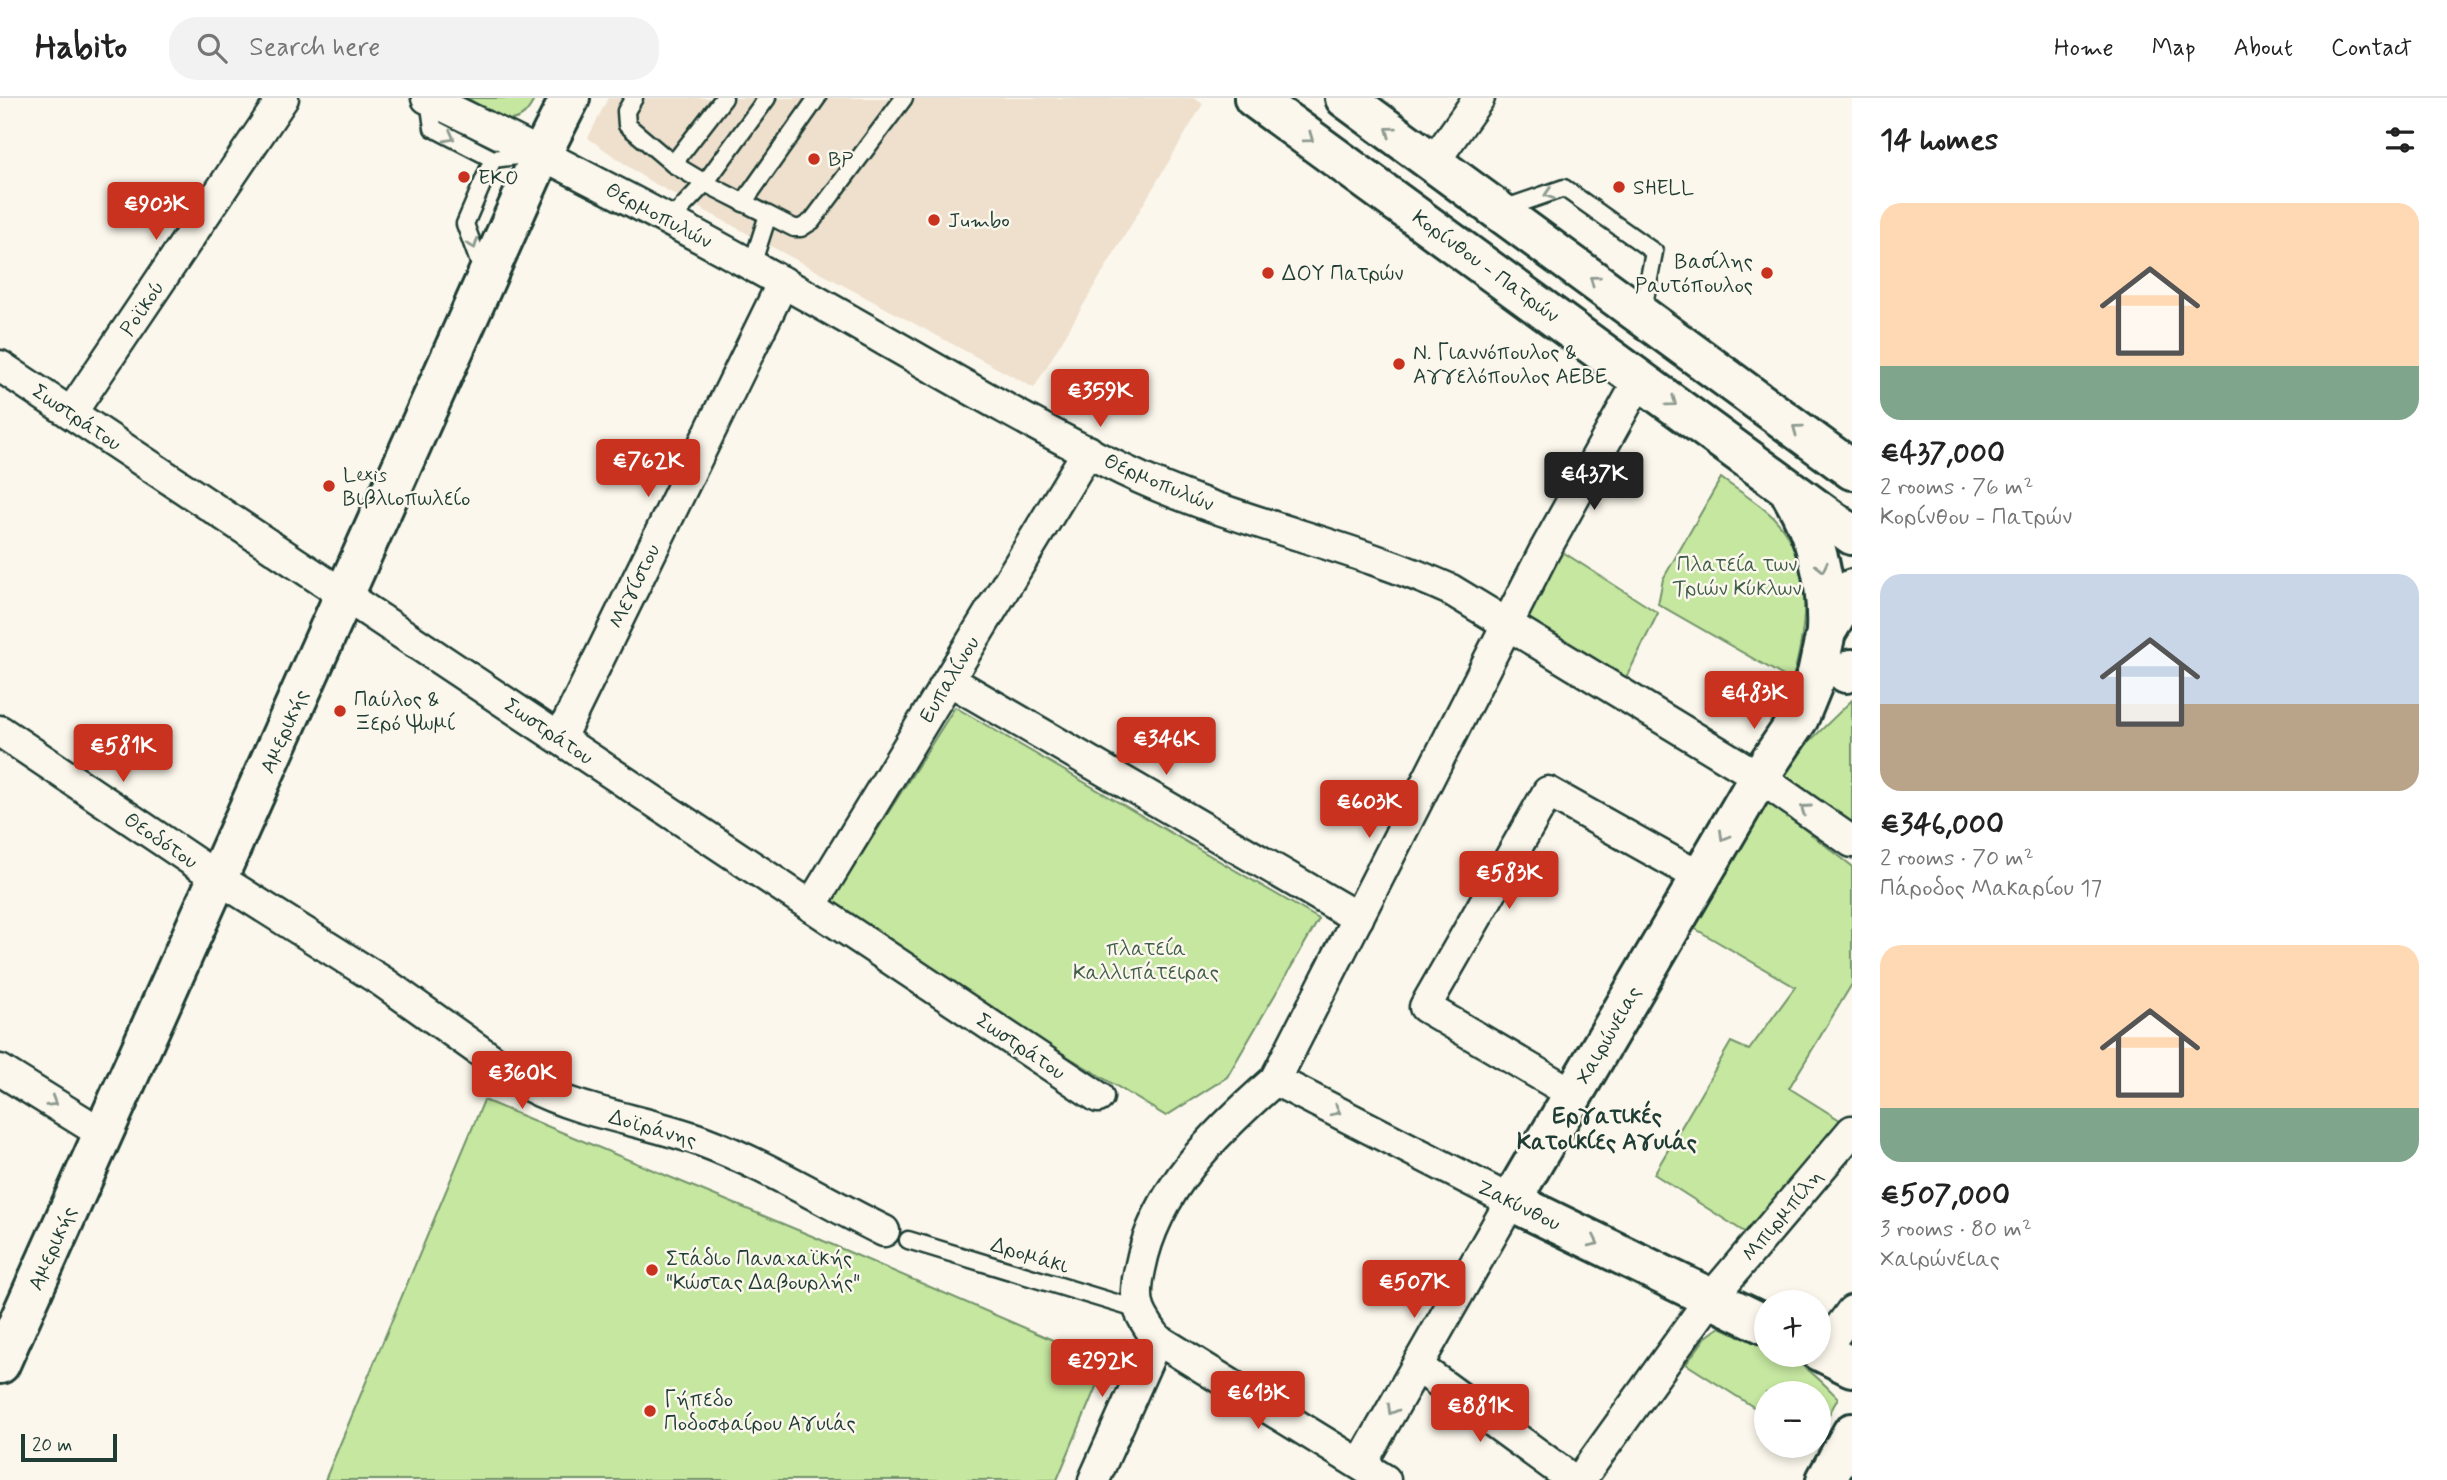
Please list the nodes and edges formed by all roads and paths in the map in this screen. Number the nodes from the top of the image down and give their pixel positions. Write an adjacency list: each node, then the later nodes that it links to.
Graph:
1 (283, 98): 27 (street, Ροϊκού)
2 (570, 98): 12 (main road, Αμερικής)
3 (634, 98): 15 (lane)
4 (724, 98): 15 (lane)
5 (766, 98): 16 (lane)
6 (817, 98): 17 (lane)
7 (904, 98): 19 (lane)
8 (1254, 98): 26 (main road, Κορίνθου - Πατρών, one-way to 26)
9 (1345, 98): 14 (main road, one-way to 9)
10 (1479, 98): 14 (street)
11 (428, 99): 12 (street, Θερμοπυλών); 13 (lane, one-way to 13)
12 (542, 153): 13 (lane); 20 (street, Θερμοπυλών); 22 (main road, Αμερικής)
13 (493, 159): 22 (lane, one-way to 22)
14 (1433, 163): 18 (main road)
15 (673, 164): 16 (lane)
16 (705, 183): 17 (lane); 20 (lane)
17 (743, 203): 19 (lane)
18 (1498, 210): 24 (main road, one-way to 18); 24 (lane, one-way to 18)
19 (768, 215): 21 (lane)
20 (670, 220): 21 (street, Θερμοπυλών)
21 (752, 265): 23 (street, Θερμοπυλών)
22 (486, 279): 33 (main road, Αμερικής)
23 (783, 282): 28 (street, Θερμοπυλών); 39 (street, Μεγίστου)
24 (1642, 315): 29 (main road, one-way to 24)
25 (0, 366): 27 (street, Σωστράτου)
26 (1640, 379): 30 (main road, Κορίνθου - Πατρών, one-way to 30); 34 (street)
27 (71, 414): 33 (street, Σωστράτου)
28 (1088, 451): 34 (street, Θερμοπυλών); 37 (street, Ευπαλίνου)
29 (1852, 470)
30 (1784, 483): 31 (main road, Κορίνθου - Πατρών); 35 (main road, one-way to 35)
31 (1852, 534)
32 (1852, 589): 35 (main road)
33 (344, 595): 39 (street, Σωστράτου); 43 (main road, Αμερικής)
34 (1508, 624): 40 (street, Θερμοπυλών); 45 (street)
35 (1826, 632): 36 (main road)
36 (1841, 671): 40 (main road, Χαιρώνειας)
37 (949, 680): 44 (street, Ευπαλίνου); 45 (street)
38 (0, 731): 43 (street, Θεοδότου)
39 (560, 738): 44 (street, Σωστράτου)
40 (1759, 777): 41 (street, Θερμοπυλών, one-way to 40); 42 (main road, Χαιρώνειας, one-way to 42)
41 (1852, 842)
42 (1700, 877): 48 (main road, Χαιρώνειας); 48 (street)
43 (218, 878): 50 (main road, Αμερικής); 53 (street, Δοϊράνης)
44 (811, 906): 49 (street, Σωστράτου)
45 (1358, 918): 47 (street)
46 (0, 1070): 50 (street, one-way to 50)
47 (1275, 1080): 52 (street, Ζακύνθου, one-way to 52); 55 (street)
48 (1573, 1094): 52 (main road, Χαιρώνειας)
49 (1098, 1097)
50 (103, 1134): 60 (main road, Αμερικής)
51 (1851, 1135): 54 (street, Μπιρμπίλη)
52 (1511, 1201): 54 (main road, Ζακύνθου, one-way to 54); 61 (street, Χαιρώνειας)
53 (896, 1236): 55 (lane, Δρομάκι)
54 (1711, 1298): 57 (main road, Ζακύνθου); 66 (street, Μπιρμπίλη)
55 (1139, 1310): 58 (street)
56 (1852, 1311): 59 (street)
57 (1754, 1319)
58 (1157, 1339): 63 (street); 64 (street)
59 (1832, 1357)
60 (0, 1364)
61 (1417, 1366): 63 (street, Χαιρώνειας, one-way to 63); 65 (street)
62 (1852, 1433): 67 (main road)
63 (1373, 1472)
64 (1094, 1480)
65 (1573, 1480)
66 (1580, 1480)
67 (1826, 1480)

